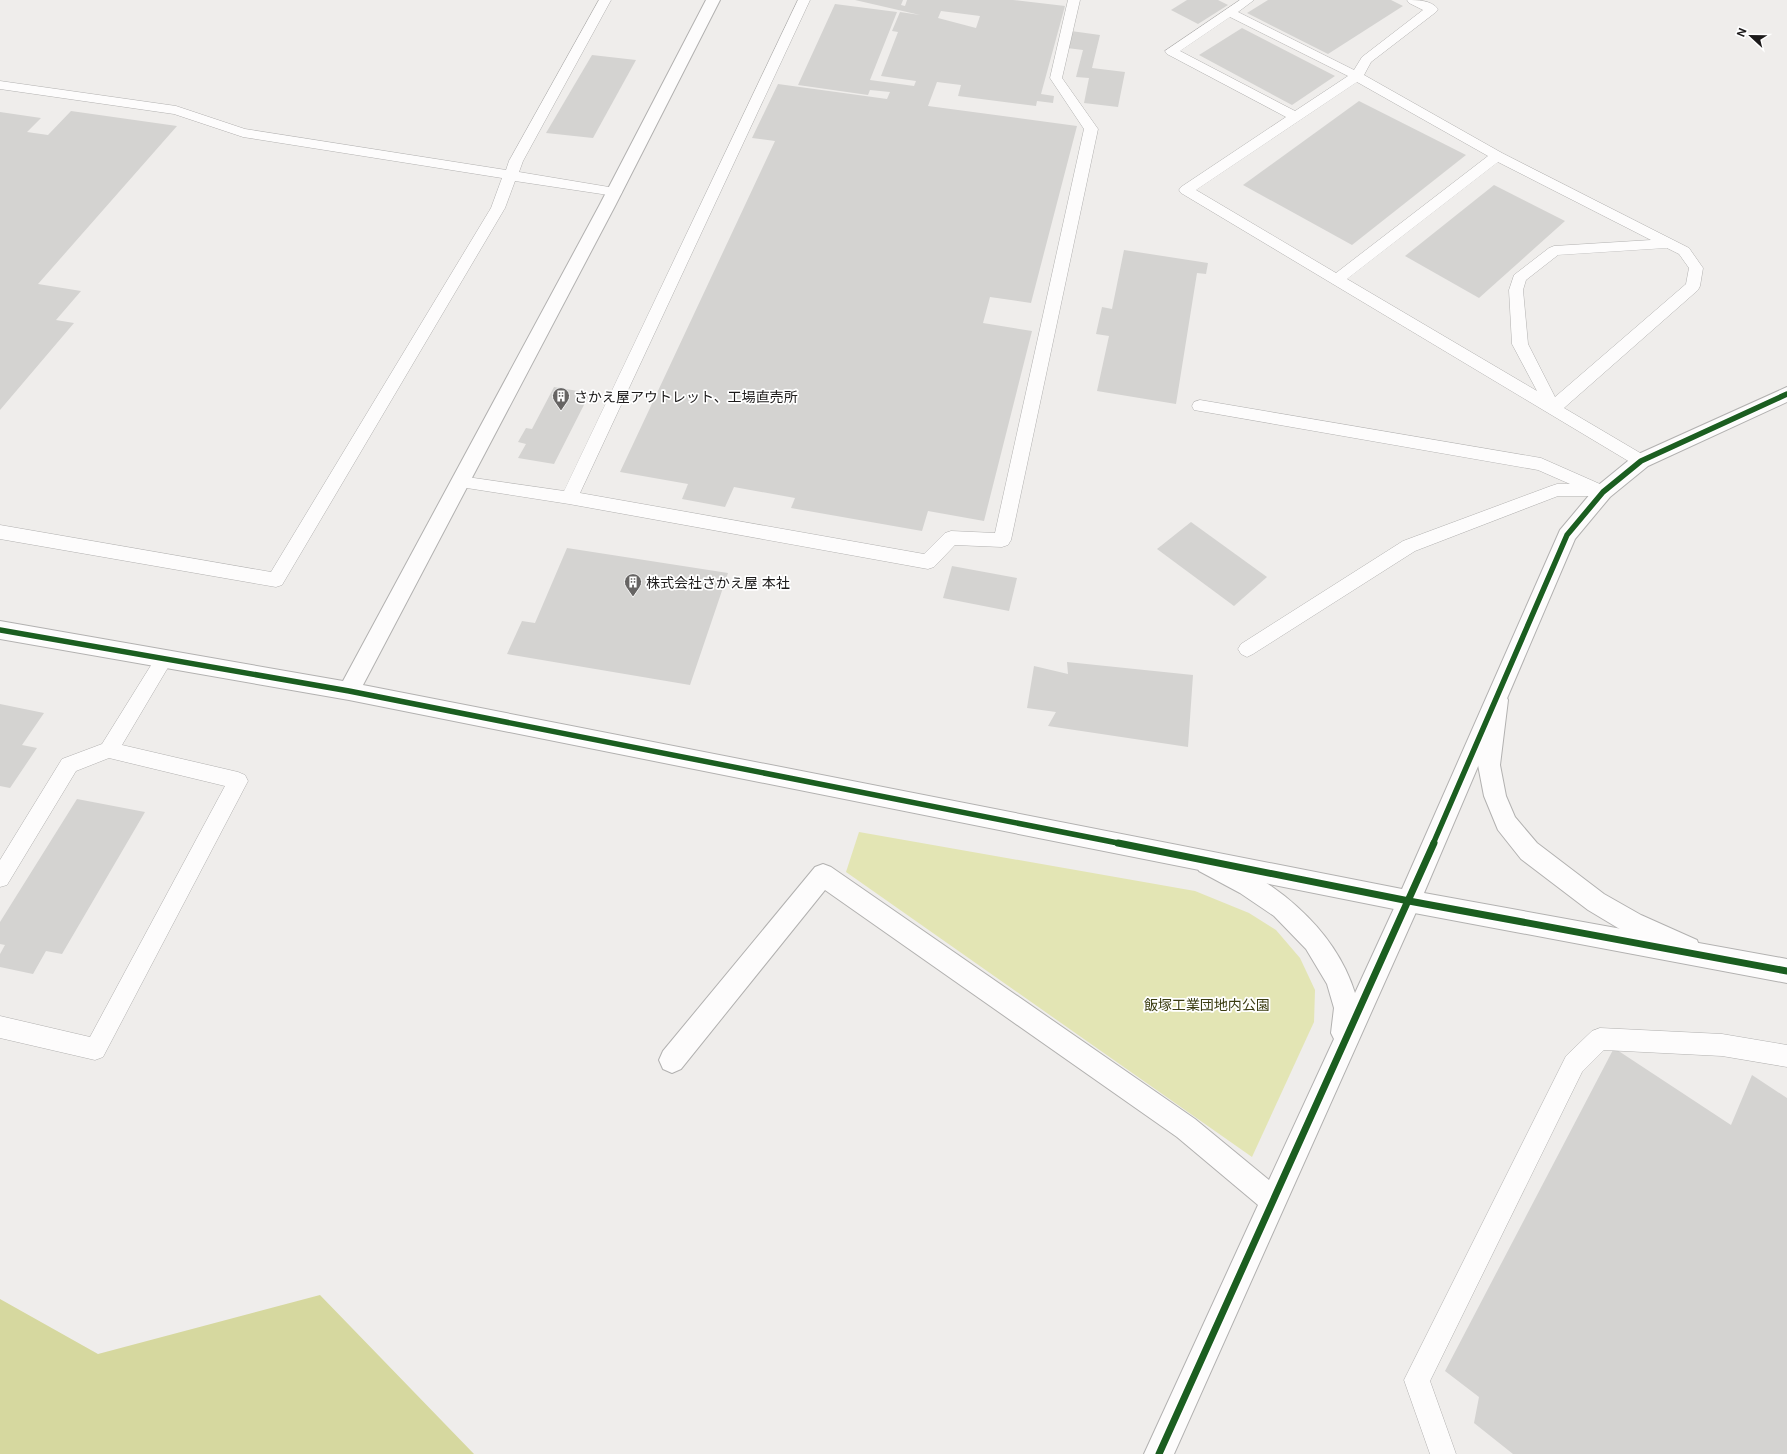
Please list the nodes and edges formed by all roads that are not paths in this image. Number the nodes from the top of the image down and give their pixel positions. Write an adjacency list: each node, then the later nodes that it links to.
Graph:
1 (605, 0): 12 (lane)
2 (713, 0): 13 (street)
3 (804, 0): 22 (lane)
4 (1074, 0): 22 (lane)
5 (1248, 0): 7 (lane)
6 (1413, 0): 8 (lane)
7 (1229, 12): 8 (lane); 10 (lane)
8 (1357, 76): 10 (lane); 11 (lane)
9 (0, 85): 12 (lane)
10 (1296, 117): 15 (lane)
11 (1497, 156): 14 (lane); 15 (lane)
12 (511, 176): 13 (lane); 23 (lane)
13 (615, 192): 20 (street)
14 (1670, 243): 18 (lane); 18 (lane)
15 (1337, 280): 18 (lane)
16 (1787, 394): 19 (street)
17 (1200, 406): 21 (lane)
18 (1553, 408): 19 (lane)
19 (1641, 461): 21 (street)
20 (460, 482): 22 (lane); 27 (street)
21 (1603, 492): 25 (lane); 28 (street)
22 (569, 498)
23 (0, 532)
24 (0, 630): 26 (street)
25 (1247, 649)
26 (164, 659): 27 (street); 29 (lane)
27 (349, 691): 30 (street)
28 (1498, 695): 32 (street); 33 (street)
29 (109, 750): 31 (lane); 35 (lane)
30 (1200, 860): 32 (street); 36 (street)
31 (0, 878)
32 (1409, 901): 33 (street); 36 (street)
33 (1702, 955): 34 (street)
34 (1787, 971)
35 (0, 1027)
36 (1342, 1050): 39 (street)
37 (1787, 1056): 41 (lane)
38 (672, 1060): 39 (street)
39 (1273, 1200): 40 (street)
40 (1159, 1454)
41 (1443, 1454)

